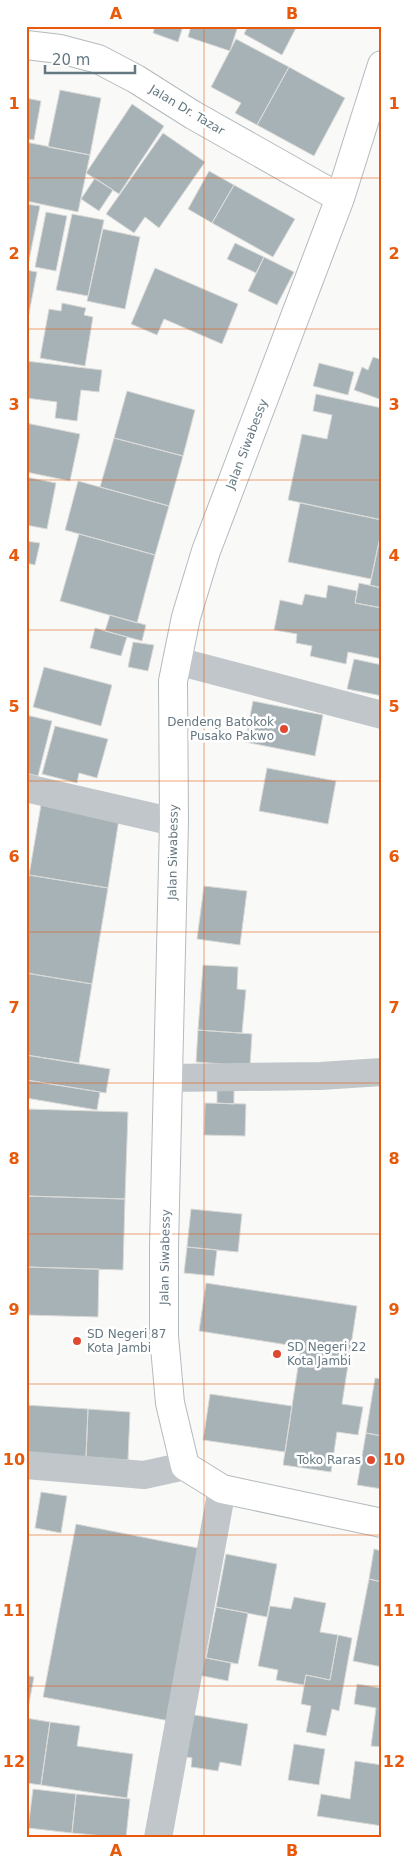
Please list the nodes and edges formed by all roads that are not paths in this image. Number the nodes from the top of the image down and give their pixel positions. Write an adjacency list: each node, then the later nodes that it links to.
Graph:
1 (26, 44): 3 (main road, Jalan Dr. Tazar)
2 (382, 65): 3 (main road, Jalan Siwabessy)
3 (340, 198): 4 (main road, Jalan Siwabessy)
4 (177, 661): 5 (street); 7 (main road, Jalan Siwabessy)
5 (382, 715)
6 (26, 788): 7 (street)
7 (174, 822): 9 (main road, Jalan Siwabessy)
8 (382, 1072): 9 (street)
9 (169, 1078): 11 (main road, Jalan Siwabessy)
10 (26, 1465): 11 (street)
11 (185, 1466): 12 (main road)
12 (222, 1489): 13 (main road); 14 (street)
13 (382, 1523)
14 (158, 1838)

